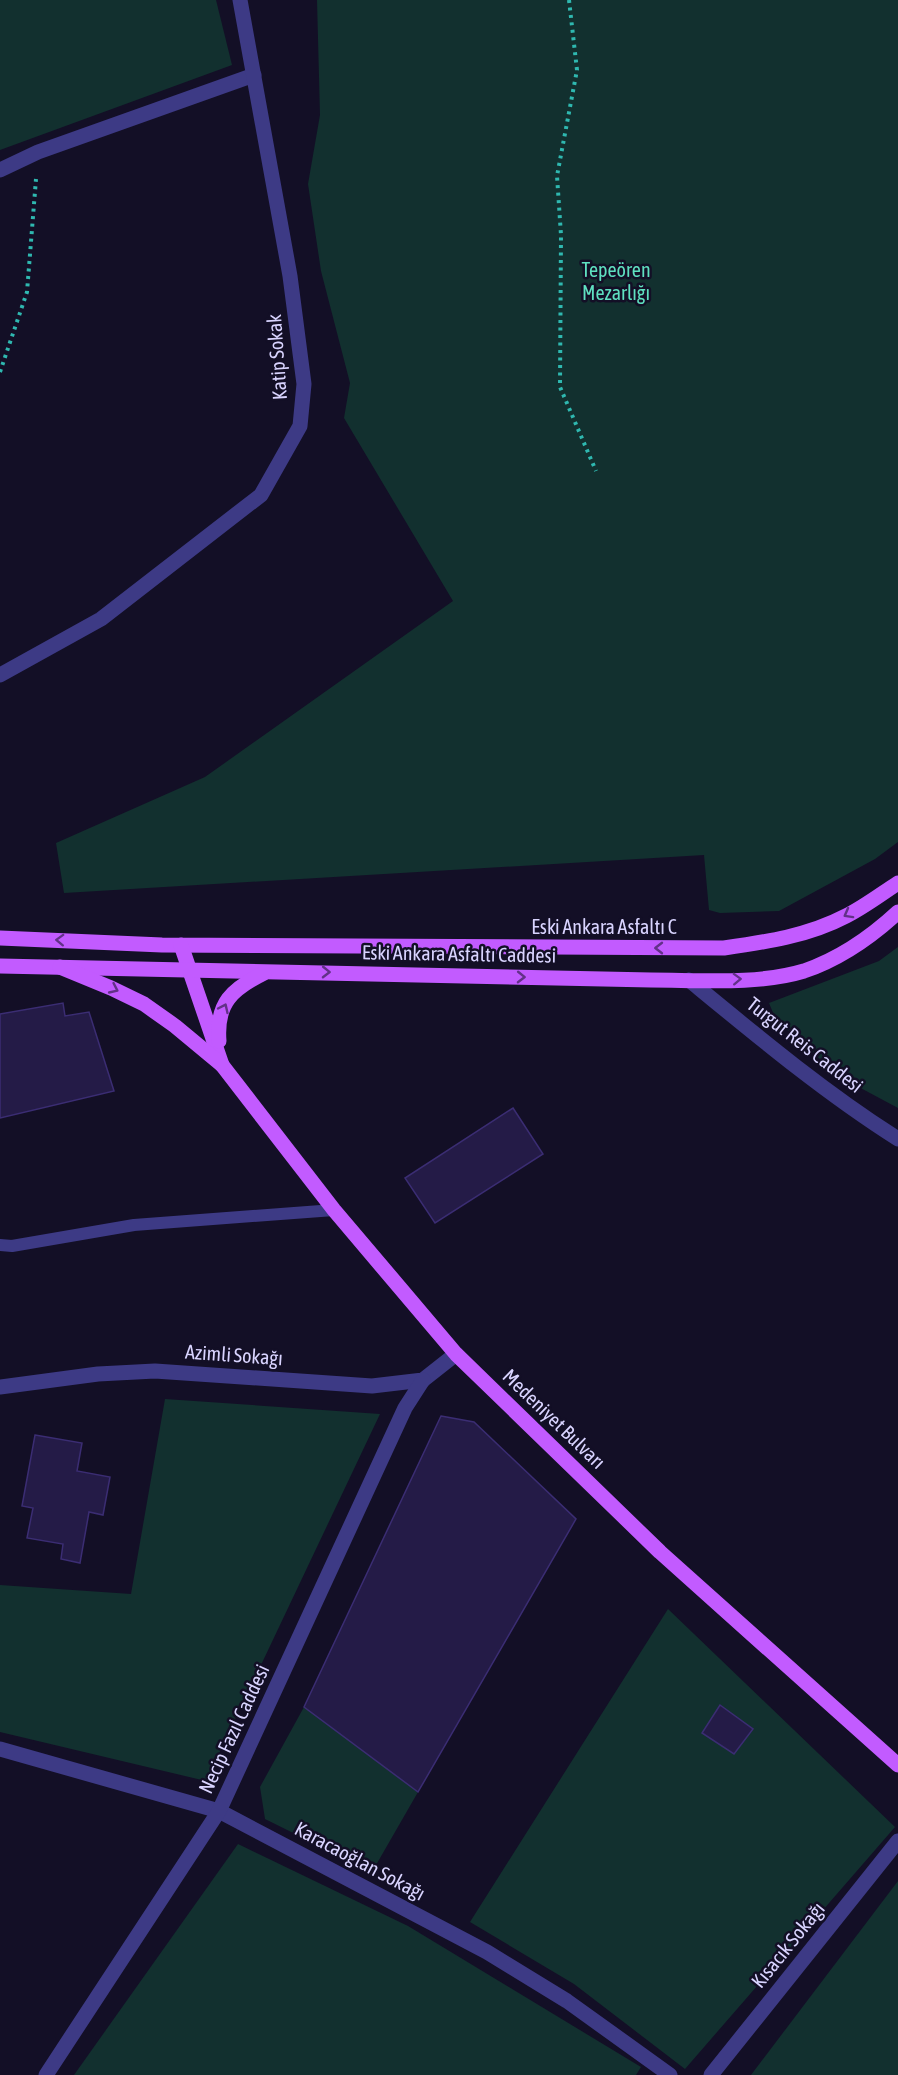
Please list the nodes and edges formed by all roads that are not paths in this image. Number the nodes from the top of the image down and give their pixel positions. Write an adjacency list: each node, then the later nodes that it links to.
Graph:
1 (240, 0): 2 (street, Katip Sokak)
2 (254, 75): 3 (street); 4 (street, Katip Sokak)
3 (0, 170)
4 (0, 675)
5 (898, 883): 8 (main road, Eski Ankara Asfaltı C, one-way to 8)
6 (898, 912): 13 (main road, Eski Ankara Asfaltı Caddesi, one-way to 6)
7 (0, 938): 8 (main road, one-way to 7)
8 (181, 945): 11 (main road, Medeniyet Bulvarı)
9 (0, 966): 10 (main road, Eski Ankara Asfaltı Caddesi)
10 (60, 967): 11 (main road, Eski Ankara Asfaltı Caddesi); 14 (main road, Medeniyet Bulvarı, one-way to 14)
11 (190, 970): 12 (main road, Eski Ankara Asfaltı Caddesi); 14 (main road, Medeniyet Bulvarı)
12 (268, 971): 13 (main road, Eski Ankara Asfaltı Caddesi, one-way to 13); 14 (main road, one-way to 12)
13 (689, 980): 15 (street, Turgut Reis Caddesi)
14 (222, 1065): 16 (main road, Medeniyet Bulvarı)
15 (898, 1139)
16 (334, 1210): 17 (lane); 18 (main road, Medeniyet Bulvarı)
17 (0, 1245)
18 (456, 1353): 19 (street); 22 (main road, Medeniyet Bulvarı)
19 (423, 1380): 20 (street, Azimli Sokağı); 23 (street, Necip Fazıl Caddesi)
20 (0, 1387)
21 (0, 1749): 23 (street, Karacaoğlan Sokağı)
22 (898, 1765)
23 (219, 1811): 25 (street, Necip Fazıl Caddesi); 26 (street, Karacaoğlan Sokağı)
24 (898, 1841): 27 (street, Kısacık Sokağı)
25 (46, 2075)
26 (670, 2075)
27 (711, 2075)

